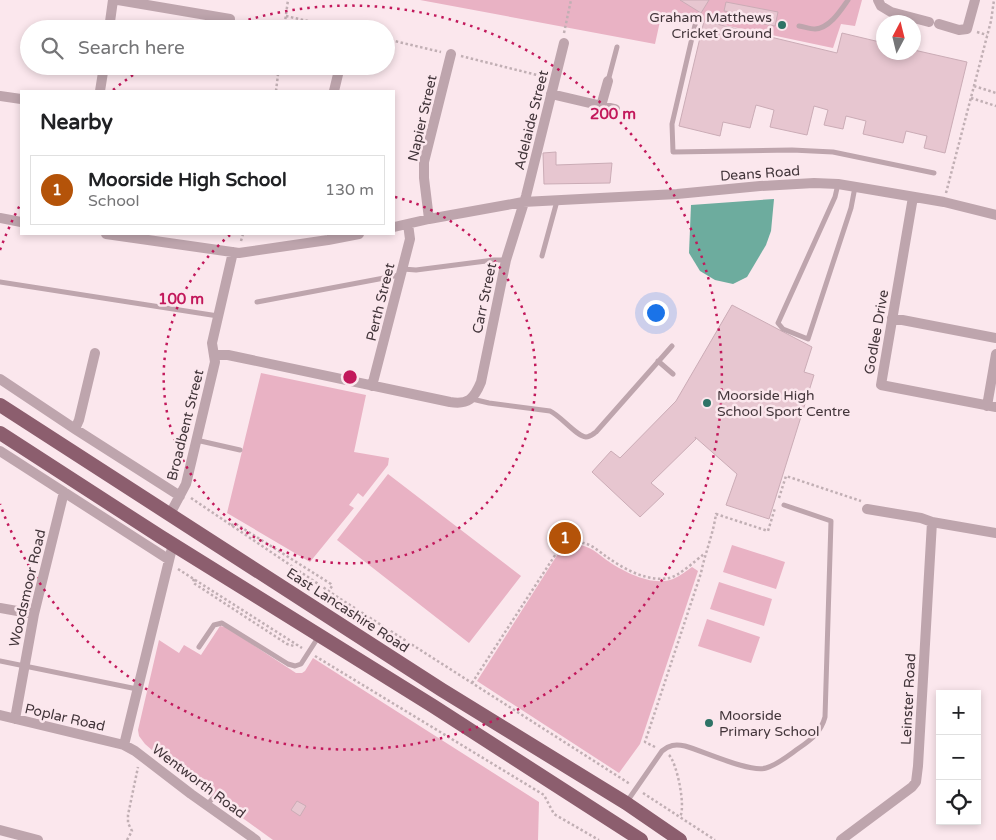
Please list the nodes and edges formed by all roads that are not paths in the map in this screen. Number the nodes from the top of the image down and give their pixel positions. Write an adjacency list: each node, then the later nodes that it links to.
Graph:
1 (113, 0): 7 (street)
2 (118, 0): 6 (street)
3 (848, 0): 9 (lane)
4 (878, 0): 5 (street)
5 (975, 0)
6 (230, 19)
7 (110, 20)
8 (695, 24): 23 (lane)
9 (800, 26)
10 (564, 44): 18 (street, Adelaide Street)
11 (617, 47): 15 (lane)
12 (451, 54): 30 (street, Napier Street)
13 (103, 75): 16 (street)
14 (338, 75): 17 (street)
15 (608, 81): 21 (street)
16 (100, 90)
17 (334, 90)
18 (551, 94): 21 (street); 28 (street, Adelaide Street)
19 (0, 96): 20 (street)
20 (20, 99)
21 (601, 106): 22 (street)
22 (615, 109)
23 (934, 173)
24 (838, 184): 25 (street, Deans Road); 25 (lane); 27 (street, Deans Road)
25 (856, 186): 26 (street, Deans Road)
26 (913, 197): 29 (street, Deans Road); 45 (street, Godlee Drive)
27 (557, 200): 28 (street, Deans Road); 39 (lane)
28 (523, 202): 30 (street, Deans Road); 40 (street, Carr Street)
29 (996, 215)
30 (429, 219): 33 (street, Deans Road)
31 (0, 220): 32 (street)
32 (20, 222)
33 (408, 224): 34 (street, Deans Road); 41 (street, Perth Street)
34 (395, 227)
35 (113, 235): 38 (street)
36 (348, 235): 37 (street)
37 (327, 237): 38 (street)
38 (233, 252): 44 (street, Broadbent Street)
39 (542, 256)
40 (506, 260): 41 (lane); 55 (street, Carr Street)
41 (401, 272): 43 (lane); 54 (street, Perth Street)
42 (0, 282): 44 (lane)
43 (257, 302)
44 (219, 316): 50 (street, Broadbent Street)
45 (892, 318): 46 (street); 57 (street, Godlee Drive)
46 (996, 338)
47 (672, 346): 51 (lane)
48 (94, 353): 58 (street)
49 (996, 354): 57 (street)
50 (214, 355): 54 (street); 60 (street, Broadbent Street)
51 (658, 361): 52 (lane); 55 (lane)
52 (673, 374)
53 (0, 379): 58 (street)
54 (372, 386): 55 (street)
55 (471, 399)
56 (0, 405): 67 (highway, East Lancashire Road)
57 (991, 407)
58 (75, 429): 64 (street)
59 (0, 432): 70 (highway)
60 (196, 440): 61 (lane); 64 (street, Broadbent Street)
61 (240, 450)
62 (0, 452): 63 (street)
63 (64, 492): 71 (street); 73 (street, Woodsmoor Road)
64 (180, 494): 67 (street, Broadbent Street)
65 (784, 505): 82 (lane)
66 (867, 509): 68 (street)
67 (170, 514): 82 (highway, East Lancashire Road)
68 (932, 522): 69 (street); 84 (street, Leinster Road)
69 (996, 533)
70 (173, 544): 71 (street); 74 (highway)
71 (168, 559): 78 (street)
72 (0, 608): 73 (street)
73 (34, 614): 77 (street, Woodsmoor Road)
74 (319, 635): 75 (lane); 87 (highway)
75 (199, 647)
76 (0, 661): 77 (lane)
77 (24, 666): 78 (lane); 80 (street, Woodsmoor Road)
78 (137, 689): 81 (street)
79 (0, 716): 80 (street, Poplar Road)
80 (14, 719): 81 (street, Poplar Road)
81 (124, 745): 86 (street, Wentworth Road)
82 (626, 804): 88 (highway, East Lancashire Road)
83 (0, 830): 85 (street)
84 (843, 839)
85 (38, 840)
86 (256, 840)
87 (640, 840)
88 (680, 840)

